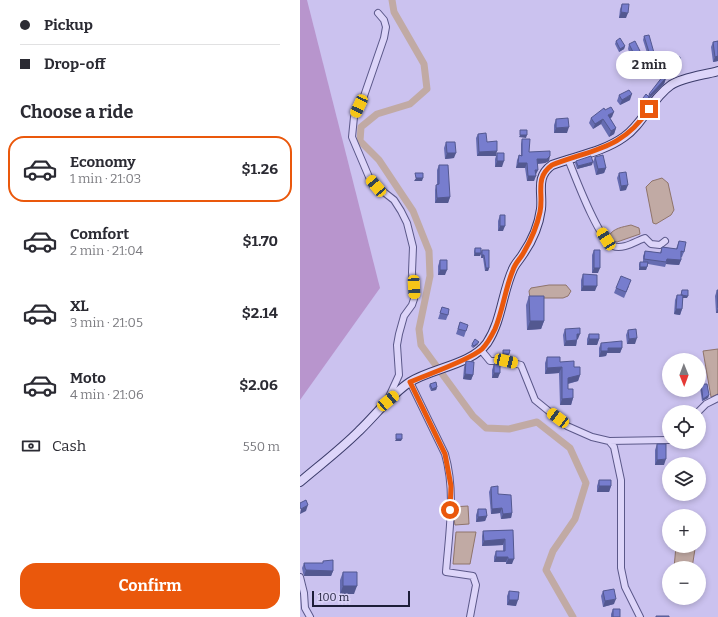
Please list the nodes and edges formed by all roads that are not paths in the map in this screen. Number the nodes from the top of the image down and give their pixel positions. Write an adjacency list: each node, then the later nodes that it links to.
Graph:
1 (378, 13): 8 (street)
2 (718, 71): 3 (street)
3 (568, 159): 4 (street); 5 (street)
4 (665, 241)
5 (481, 350): 6 (street); 11 (street)
6 (410, 382): 8 (street); 15 (street)
7 (718, 398): 9 (street)
8 (388, 401): 12 (street)
9 (705, 405)
10 (662, 440): 11 (street)
11 (609, 441): 16 (street)
12 (300, 482)
13 (300, 577): 14 (street)
14 (310, 617)
15 (470, 617)
16 (640, 617)

